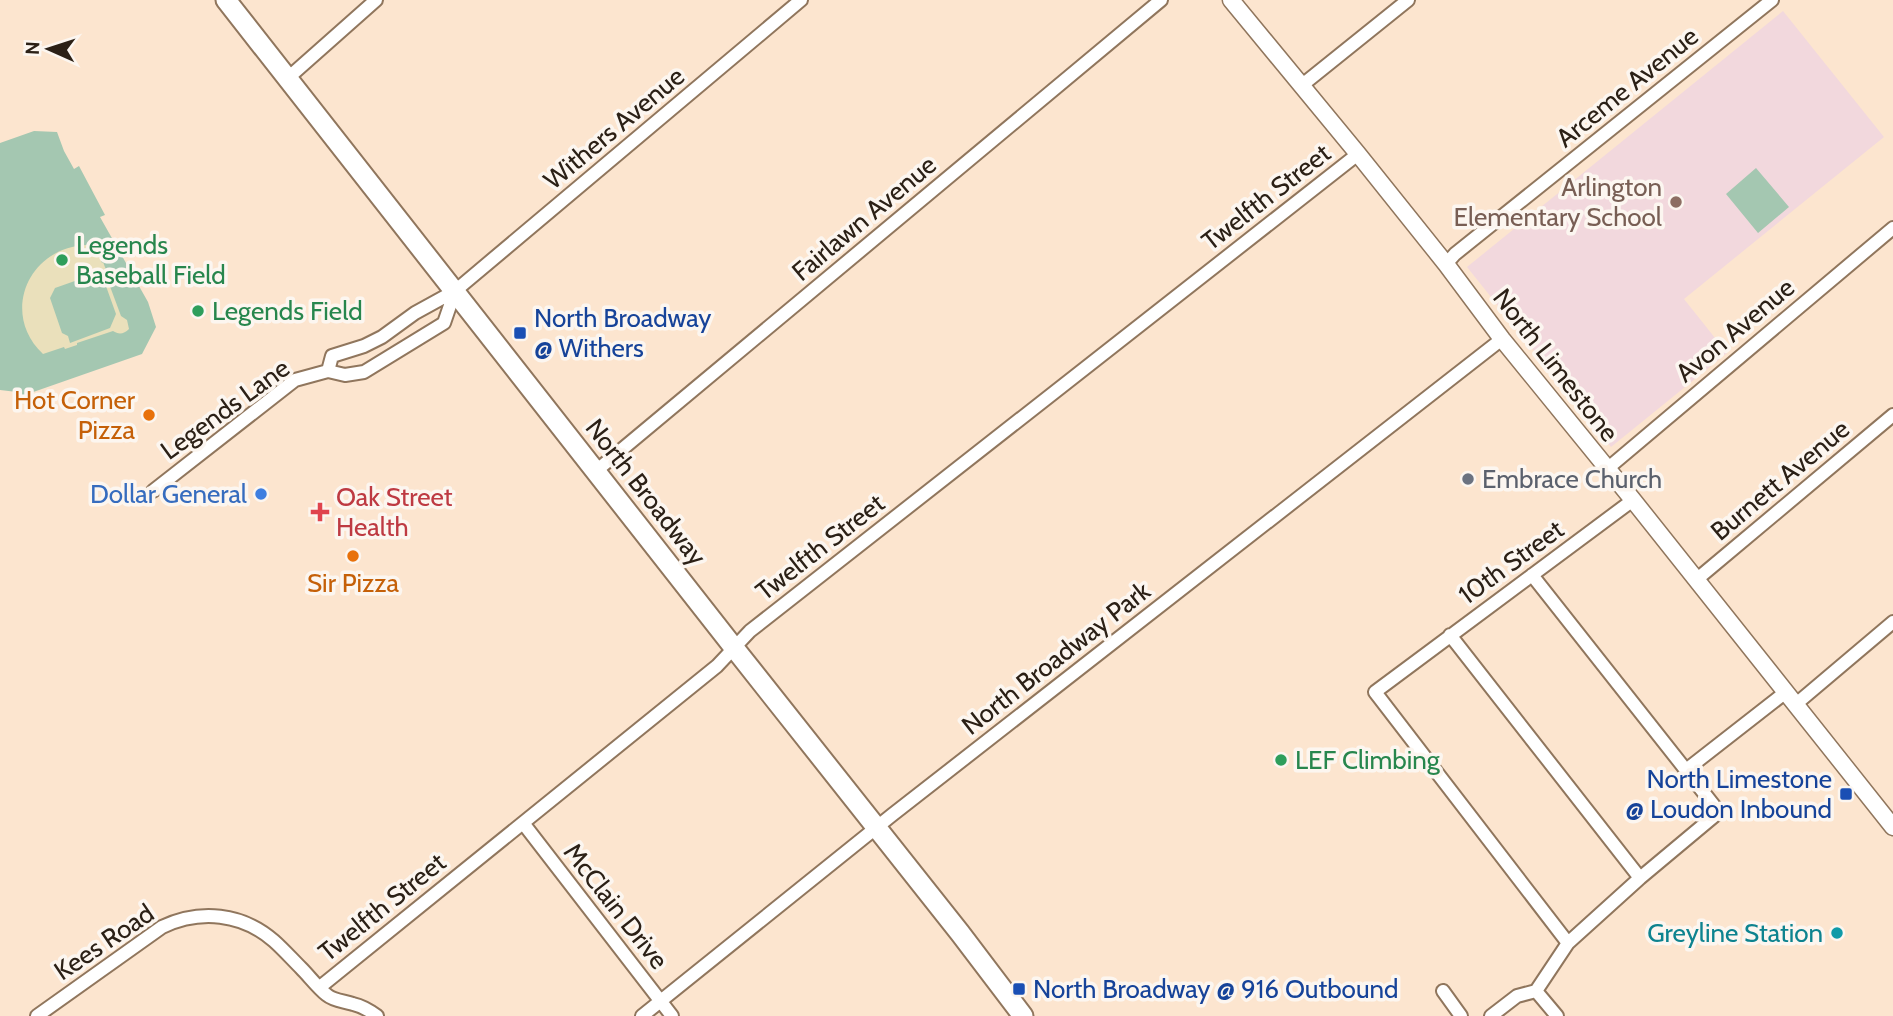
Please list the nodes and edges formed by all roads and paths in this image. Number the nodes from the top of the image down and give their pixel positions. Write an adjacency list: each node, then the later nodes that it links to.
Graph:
1 (226, 0): 8 (main road, North Broadway)
2 (376, 0): 8 (street)
3 (801, 0): 13 (street, Withers Avenue)
4 (1161, 0): 18 (street, Fairlawn Avenue)
5 (1231, 0): 9 (street, North Limestone)
6 (1408, 0): 9 (street)
7 (1772, 0): 12 (street, Arceme Avenue)
8 (288, 78): 13 (main road, North Broadway)
9 (1301, 86): 10 (street, North Limestone)
10 (1358, 154): 12 (street, North Limestone); 25 (street, Twelfth Street)
11 (1893, 228): 17 (street, Avon Avenue)
12 (1446, 264): 14 (street, North Limestone)
13 (455, 291): 15 (street, Legends Lane); 15 (street, Legends Lane); 18 (main road, North Broadway)
14 (1502, 339): 17 (street, North Limestone); 30 (street, North Broadway Park)
15 (328, 371): 19 (street, Legends Lane)
16 (1893, 415): 22 (street, Burnett Avenue)
17 (1607, 469): 20 (street, North Limestone)
18 (596, 471): 25 (main road, North Broadway)
19 (153, 491)
20 (1633, 500): 21 (street, 10th Street); 22 (street, North Limestone)
21 (1532, 575): 24 (street, 10th Street); 27 (street)
22 (1696, 580): 26 (street, North Limestone)
23 (1893, 622): 26 (street)
24 (1450, 635): 31 (street); 32 (street, 10th Street)
25 (734, 649): 29 (street, Twelfth Street); 30 (main road, North Broadway)
26 (1791, 698): 27 (street); 28 (street, North Limestone)
27 (1686, 770): 31 (street)
28 (1890, 818)
29 (523, 823): 33 (street, Twelfth Street); 36 (street, McClain Drive)
30 (876, 827): 36 (street, North Broadway Park); 41 (main road, North Broadway)
31 (1640, 878): 32 (street)
32 (1568, 943): 35 (street)
33 (320, 987): 37 (street, Kees Road); 38 (street, Kees Road)
34 (1443, 991): 42 (street)
35 (1536, 991): 43 (street); 44 (street)
36 (661, 1001): 39 (street, North Broadway Park); 40 (street, McClain Drive)
37 (37, 1016)
38 (377, 1016)
39 (642, 1016)
40 (672, 1016)
41 (1023, 1016)
42 (1461, 1016)
43 (1491, 1016)
44 (1557, 1016)

